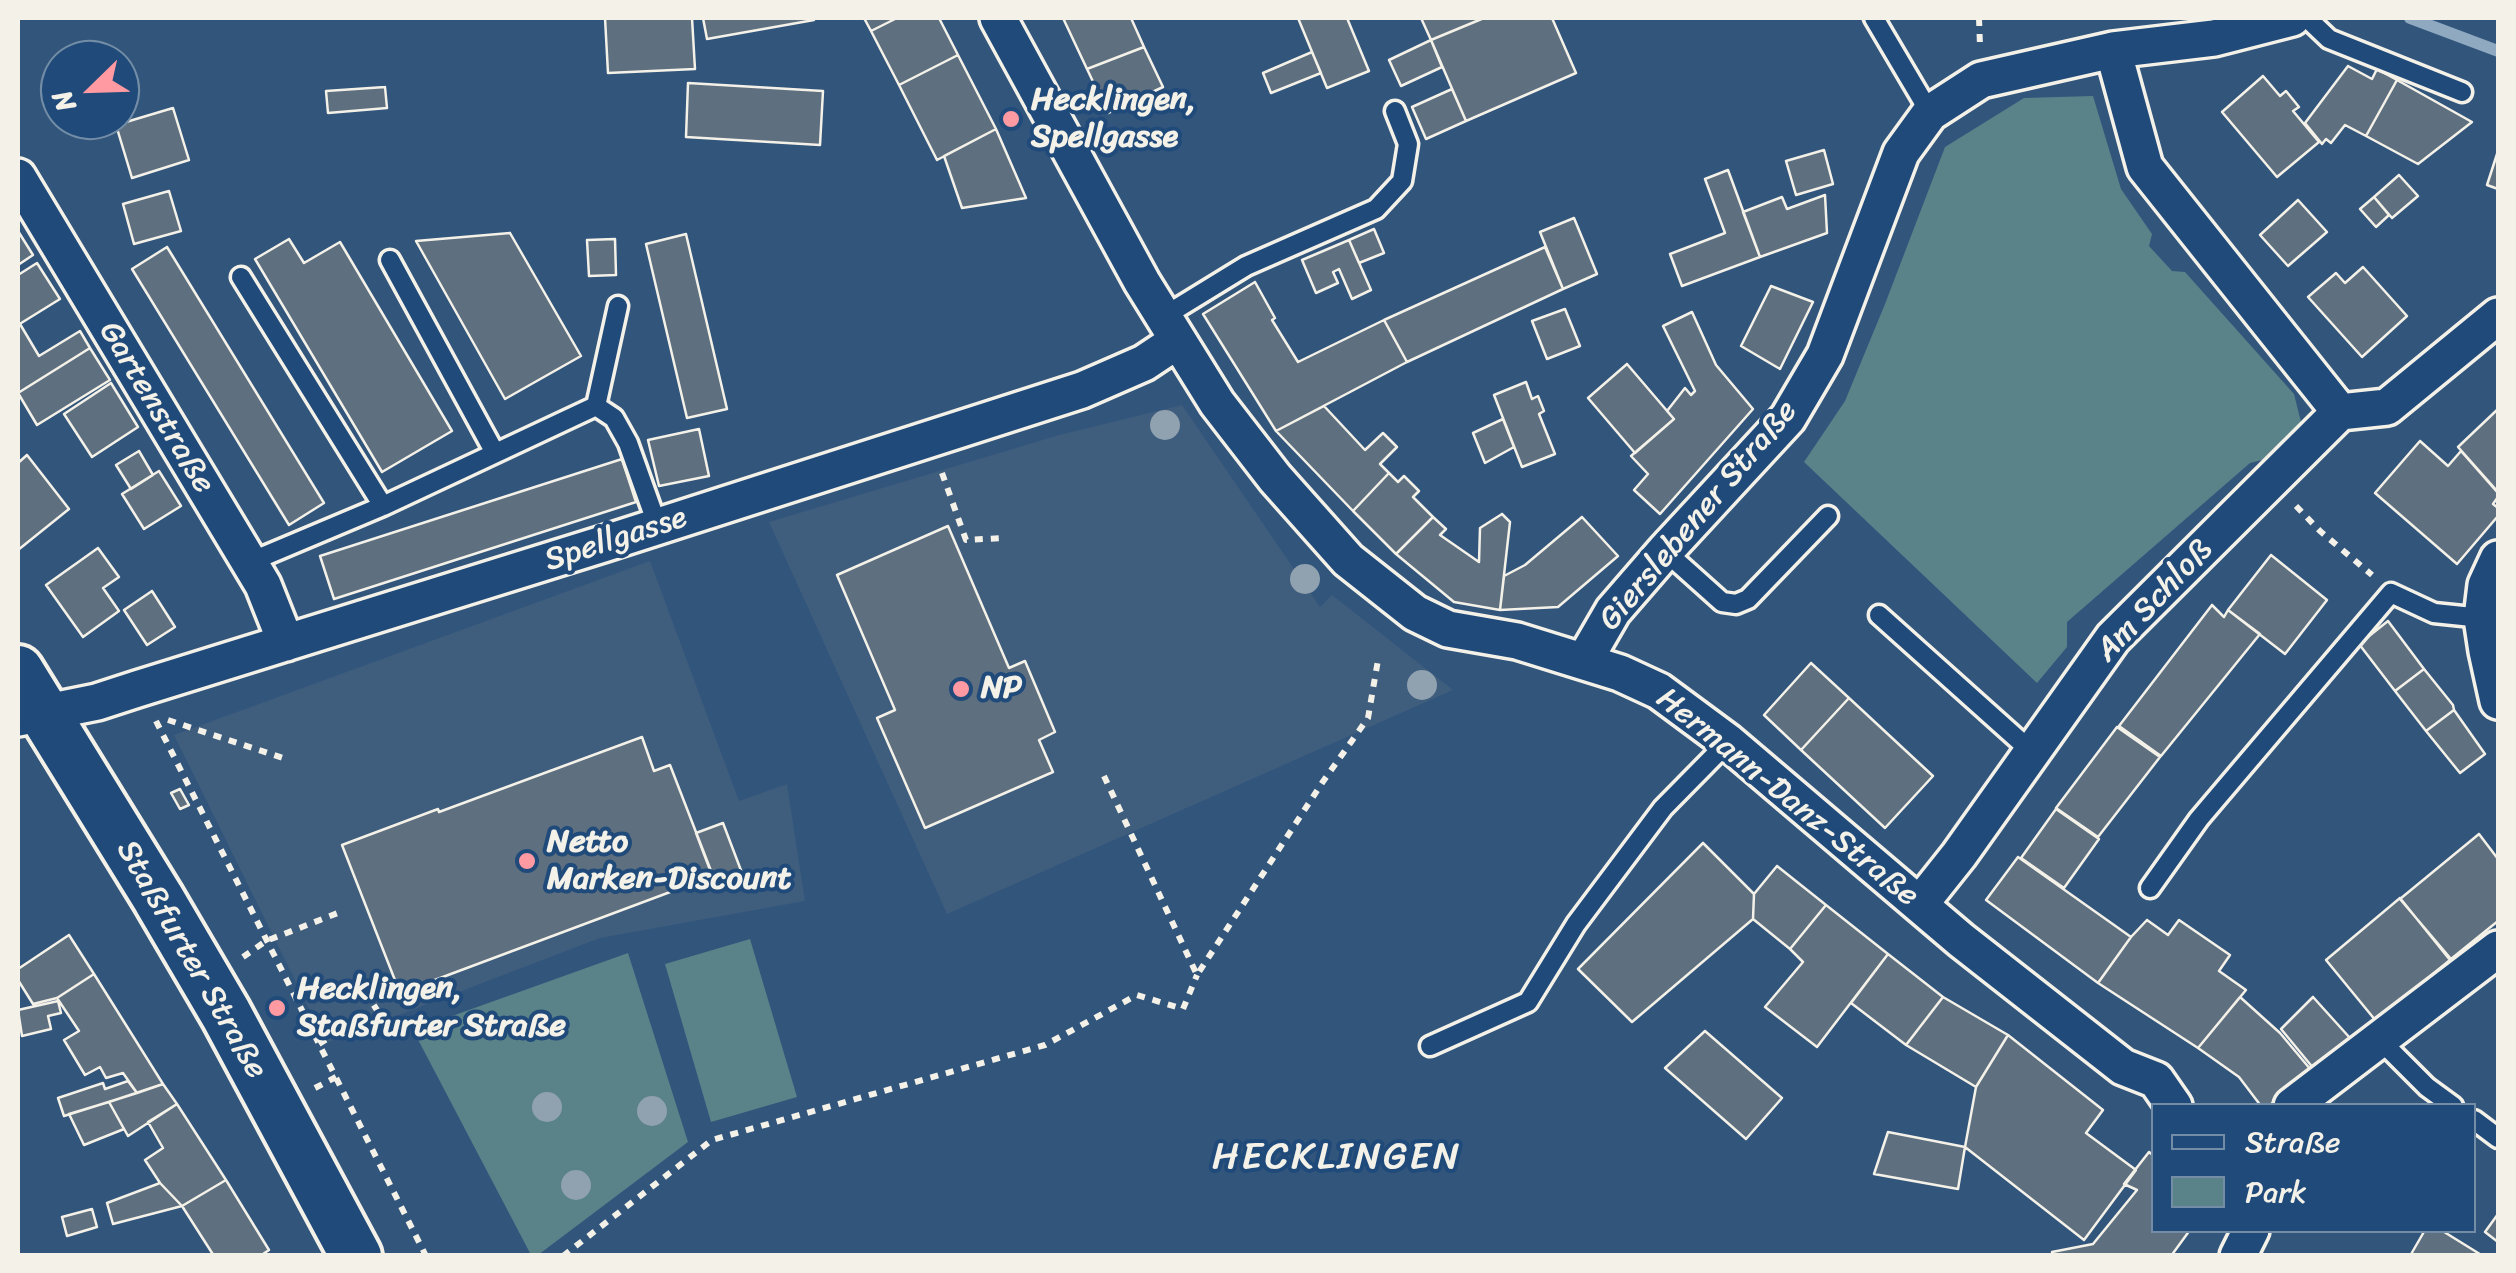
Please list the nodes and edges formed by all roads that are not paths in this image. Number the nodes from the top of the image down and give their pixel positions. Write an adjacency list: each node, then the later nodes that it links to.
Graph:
1 (998, 18): 14 (street, Hermann-Danz-Straße)
2 (1874, 18): 8 (lane)
3 (2292, 18): 5 (street, Gierslebener Straße)
4 (2307, 18): 6 (lane)
5 (2113, 50): 8 (street, Gierslebener Straße); 16 (street)
6 (2462, 92)
7 (1395, 111): 14 (lane)
8 (1930, 113): 21 (street, Gierslebener Straße)
9 (18, 177): 23 (street, Gartenstraße)
10 (390, 260): 17 (lane)
11 (241, 277): 18 (lane)
12 (618, 306): 15 (lane)
13 (2498, 316): 16 (street)
14 (1170, 329): 20 (street, Spellgasse); 27 (street, Hermann-Danz-Straße)
15 (596, 406): 17 (lane); 20 (lane)
16 (2340, 412): 32 (street, Am Schloß)
17 (496, 453): 18 (lane)
18 (383, 506): 23 (lane)
19 (1828, 516): 21 (lane)
20 (658, 527): 26 (street, Spellgasse)
21 (1664, 551): 27 (street, Gierslebener Straße)
22 (2498, 559): 25 (street)
23 (250, 562): 26 (street, Gartenstraße)
24 (1879, 616): 32 (lane)
25 (2482, 618): 29 (street); 33 (lane)
26 (286, 643): 30 (street, Spellgasse)
27 (1584, 662): 31 (street, Hermann-Danz-Straße)
28 (18, 671): 30 (main road, Staßfurter Straße)
29 (2498, 701)
30 (31, 716): 44 (main road, Staßfurter Straße)
31 (1728, 742): 34 (street, Hermann-Danz-Straße); 37 (lane)
32 (2032, 752): 34 (street, Am Schloß)
33 (2150, 888)
34 (1920, 904): 38 (street, Hermann-Danz-Straße)
35 (2498, 949): 36 (street)
36 (2379, 1038): 39 (street); 40 (lane)
37 (1430, 1046)
38 (2172, 1103)
39 (2296, 1103)
40 (2449, 1103)
41 (2476, 1122): 42 (lane)
42 (2498, 1138)
43 (2250, 1233): 45 (street)
44 (356, 1256)
45 (2238, 1256)

